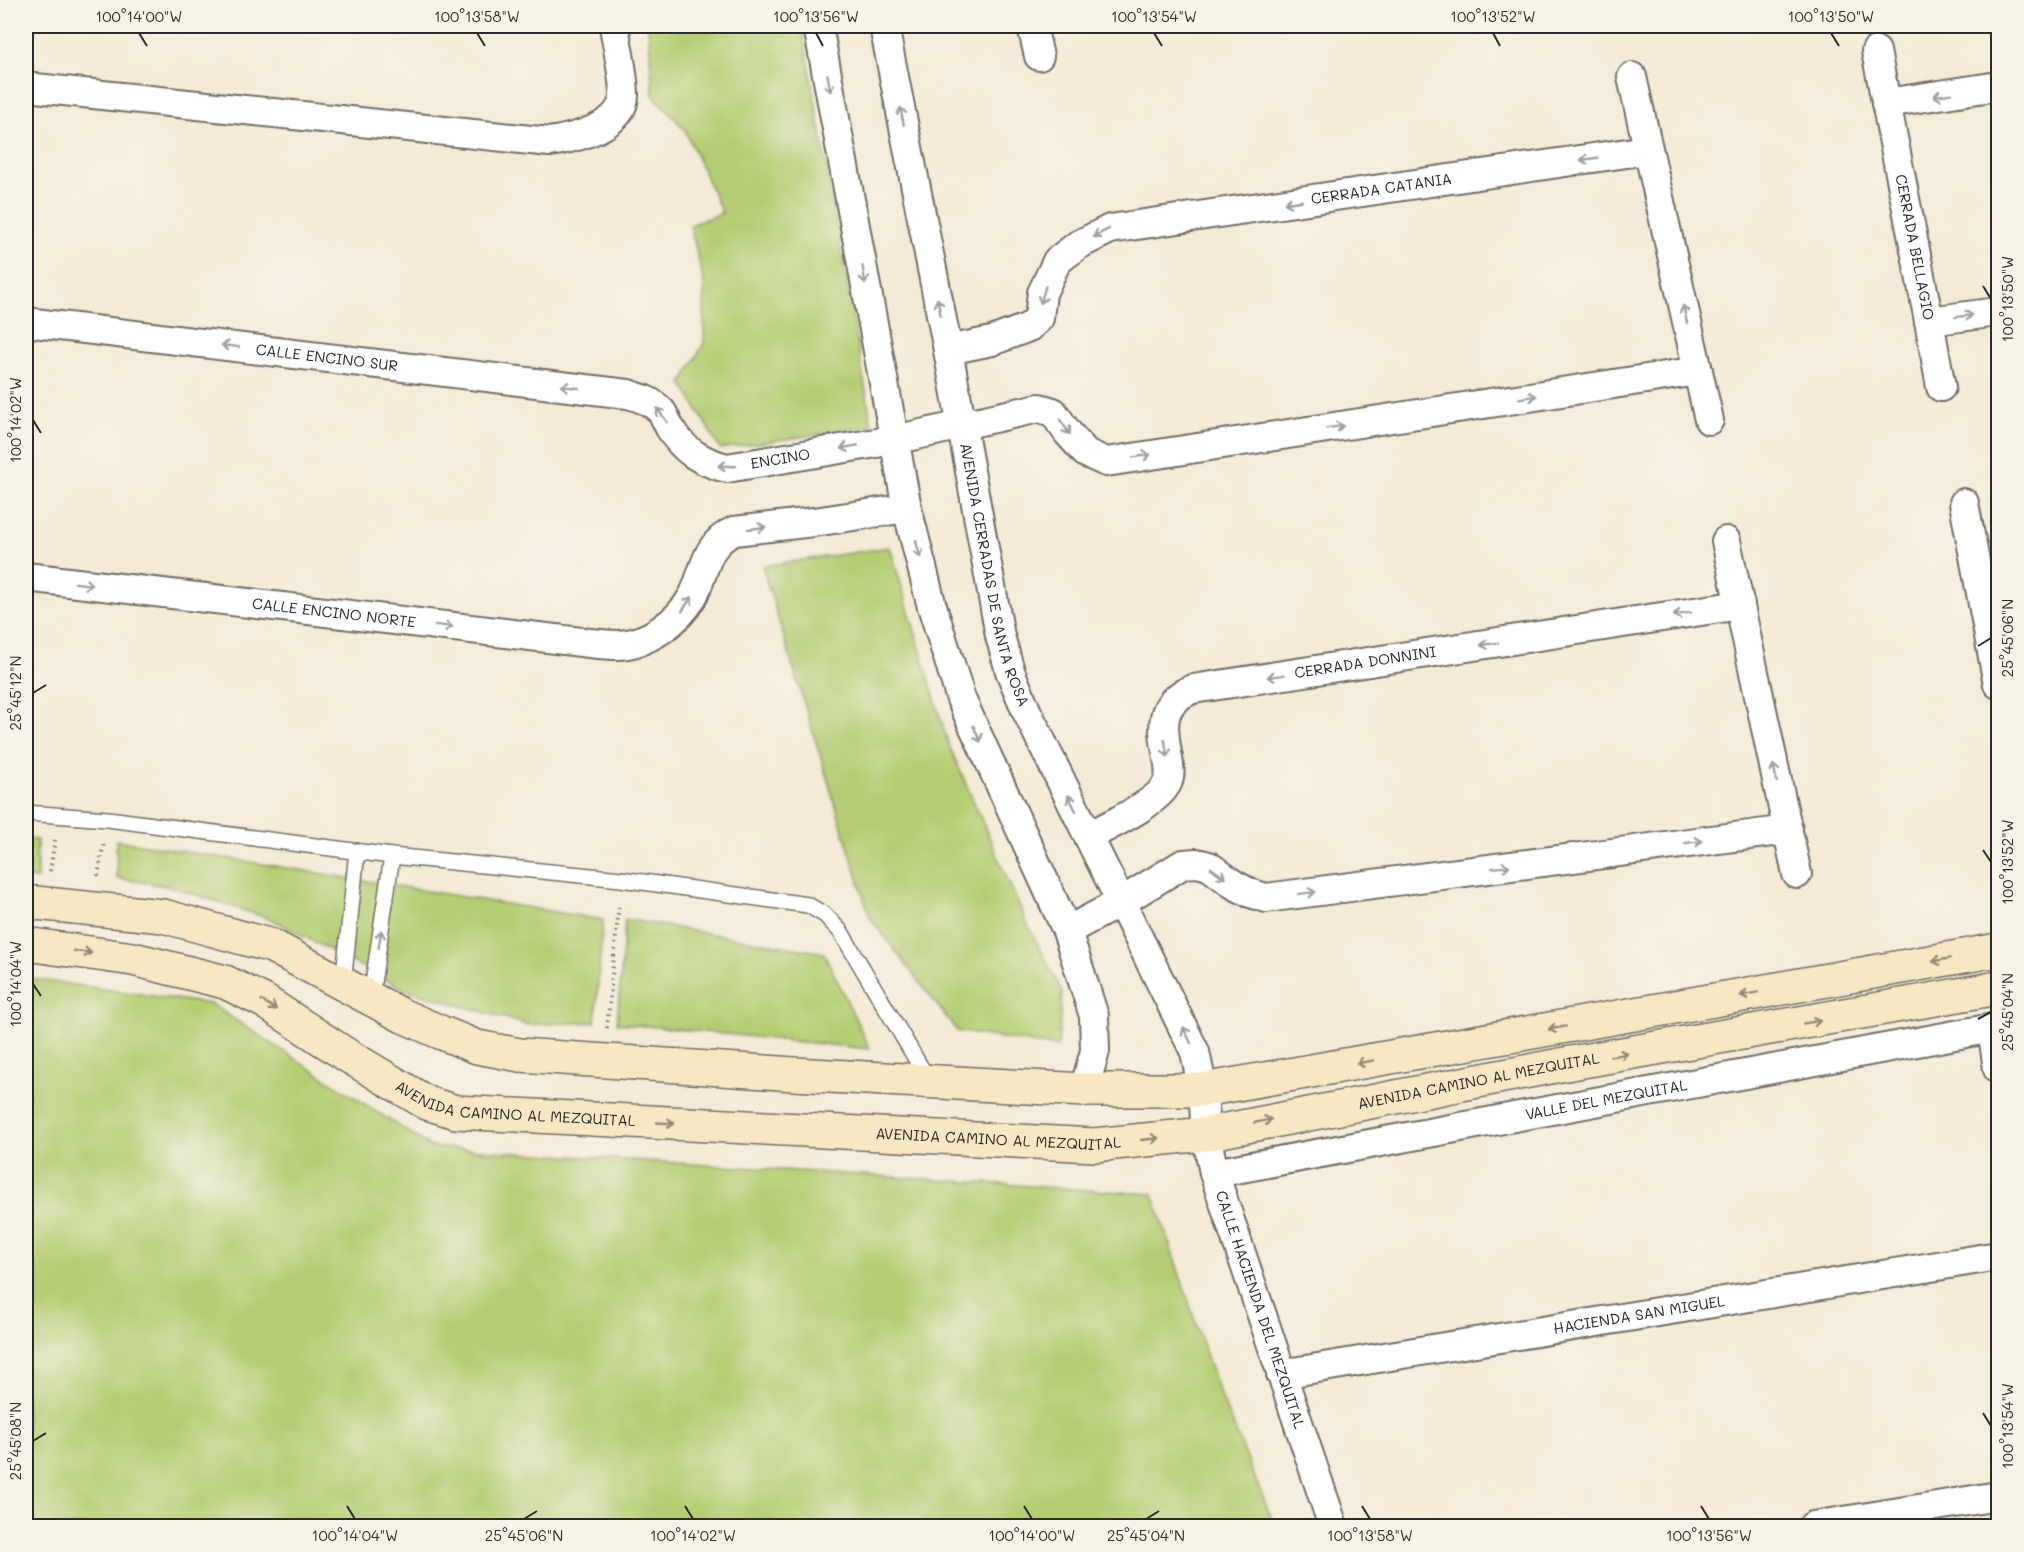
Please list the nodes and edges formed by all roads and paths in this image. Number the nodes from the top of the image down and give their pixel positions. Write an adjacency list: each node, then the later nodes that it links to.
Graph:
1 (614, 26): 9 (street)
2 (818, 26): 21 (street, one-way to 21)
3 (884, 26): 15 (street, AVENIDA CERRADAS DE SANTA ROSA, one-way to 3)
4 (1032, 26): 6 (street)
5 (1876, 51): 10 (street, CERRADA BELLAGIO)
6 (1039, 56)
7 (1632, 78): 11 (street)
8 (1998, 86): 10 (street, one-way to 10)
9 (26, 87)
10 (1886, 103): 13 (street, CERRADA BELLAGIO)
11 (1647, 150): 15 (street, CERRADA CATANIA, one-way to 15); 16 (street, one-way to 11)
12 (1998, 312): 13 (street, CERRADA BELLAGIO, one-way to 12)
13 (1929, 321): 17 (street)
14 (26, 322): 18 (street, CALLE ENCINO SUR, one-way to 14)
15 (948, 350): 20 (street, AVENIDA CERRADAS DE SANTA ROSA)
16 (1698, 371): 19 (street); 20 (street, one-way to 16)
17 (1941, 387)
18 (628, 394): 21 (street, ENCINO, one-way to 18)
19 (1709, 420)
20 (960, 427): 21 (street, ENCINO); 33 (street, AVENIDA CERRADAS DE SANTA ROSA, one-way to 20)
21 (894, 440): 23 (street)
22 (1964, 502): 25 (street)
23 (907, 508): 26 (street, CALLE ENCINO NORTE, one-way to 23); 41 (street, one-way to 41)
24 (1726, 541): 27 (street)
25 (1988, 569): 28 (street)
26 (26, 577)
27 (1740, 605): 32 (street, one-way to 27); 33 (street, CERRADA DONNINI, one-way to 33)
28 (1998, 684)
29 (26, 813): 30 (lane)
30 (58, 815): 31 (lane); 39 (path)
31 (108, 819): 34 (lane); 40 (path)
32 (1788, 830): 36 (street); 38 (street, one-way to 32)
33 (1089, 836): 38 (street, AVENIDA CERRADAS DE SANTA ROSA)
34 (357, 851): 35 (lane); 45 (lane)
35 (392, 856): 37 (lane); 45 (lane, one-way to 35)
36 (1797, 874)
37 (621, 879): 47 (path); 49 (lane)
38 (1121, 902): 41 (street); 51 (street, AVENIDA CERRADAS DE SANTA ROSA, one-way to 38)
39 (35, 903): 40 (main road)
40 (92, 909): 45 (main road)
41 (1067, 931): 50 (street)
42 (26, 944): 52 (main road, AVENIDA CAMINO AL MEZQUITAL, one-way to 52)
43 (1998, 950): 51 (main road, one-way to 51)
44 (1998, 988): 52 (main road, AVENIDA CAMINO AL MEZQUITAL, one-way to 44)
45 (357, 991): 47 (main road)
46 (1995, 1027): 48 (street); 53 (street, VALLE DEL MEZQUITAL)
47 (603, 1062): 49 (main road)
48 (1998, 1069)
49 (929, 1081): 50 (main road)
50 (1084, 1090): 51 (main road)
51 (1203, 1090): 52 (street, CALLE HACIENDA DEL MEZQUITAL)
52 (1206, 1134): 53 (street, CALLE HACIENDA DEL MEZQUITAL)
53 (1214, 1173): 55 (street, CALLE HACIENDA DEL MEZQUITAL)
54 (1998, 1256): 55 (street, HACIENDA SAN MIGUEL)
55 (1281, 1374): 57 (street, CALLE HACIENDA DEL MEZQUITAL)
56 (1998, 1496): 58 (street)
57 (1333, 1527)
58 (1813, 1527)

